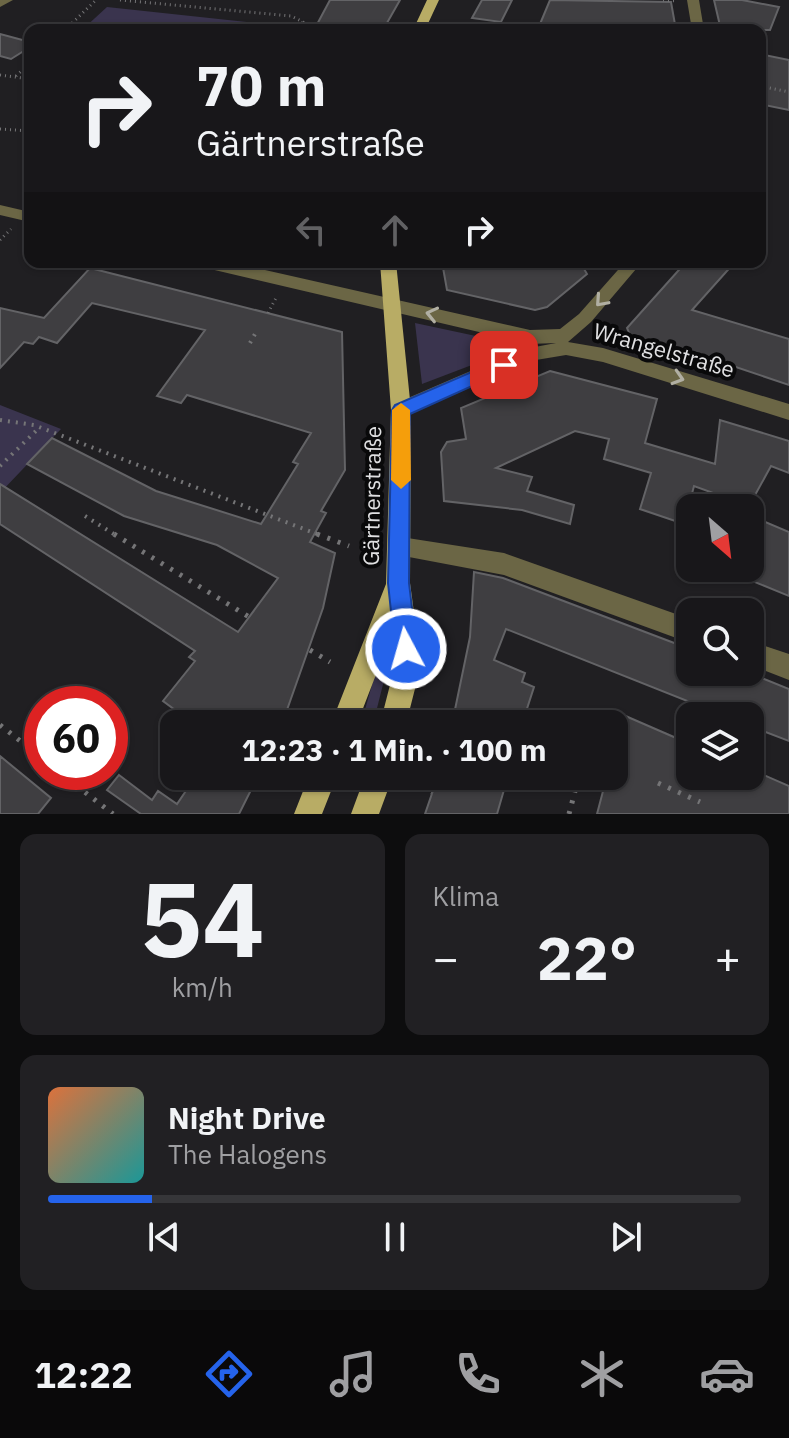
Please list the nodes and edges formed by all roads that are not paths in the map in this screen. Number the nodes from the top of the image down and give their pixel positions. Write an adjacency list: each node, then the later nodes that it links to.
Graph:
1 (7, 0): 4 (street)
2 (433, 0): 5 (main road)
3 (693, 0): 6 (street)
4 (0, 4)
5 (422, 24)
6 (697, 24)
7 (0, 210): 8 (street)
8 (24, 216)
9 (232, 268): 12 (street, Wrangelstraße)
10 (388, 268): 12 (main road, Gärtnerstraße)
11 (629, 268): 13 (street, one-way to 13)
12 (391, 304): 13 (street, Wrangelstraße, one-way to 12); 14 (main road, Gärtnerstraße)
13 (565, 342): 14 (street, Gärtnerstraße); 15 (street, Wrangelstraße, one-way to 15)
14 (401, 410): 16 (main road, Gärtnerstraße)
15 (789, 412)
16 (401, 547): 17 (main road, Gärtnerstraße); 18 (street)
17 (398, 583): 21 (main road, Gärtnerstraße); 22 (main road, Gärtnerstraße)
18 (676, 626)
19 (764, 658): 20 (street)
20 (789, 667)
21 (349, 710)
22 (397, 710)
23 (317, 790): 25 (main road)
24 (374, 790): 26 (main road)
25 (308, 814)
26 (365, 814)

